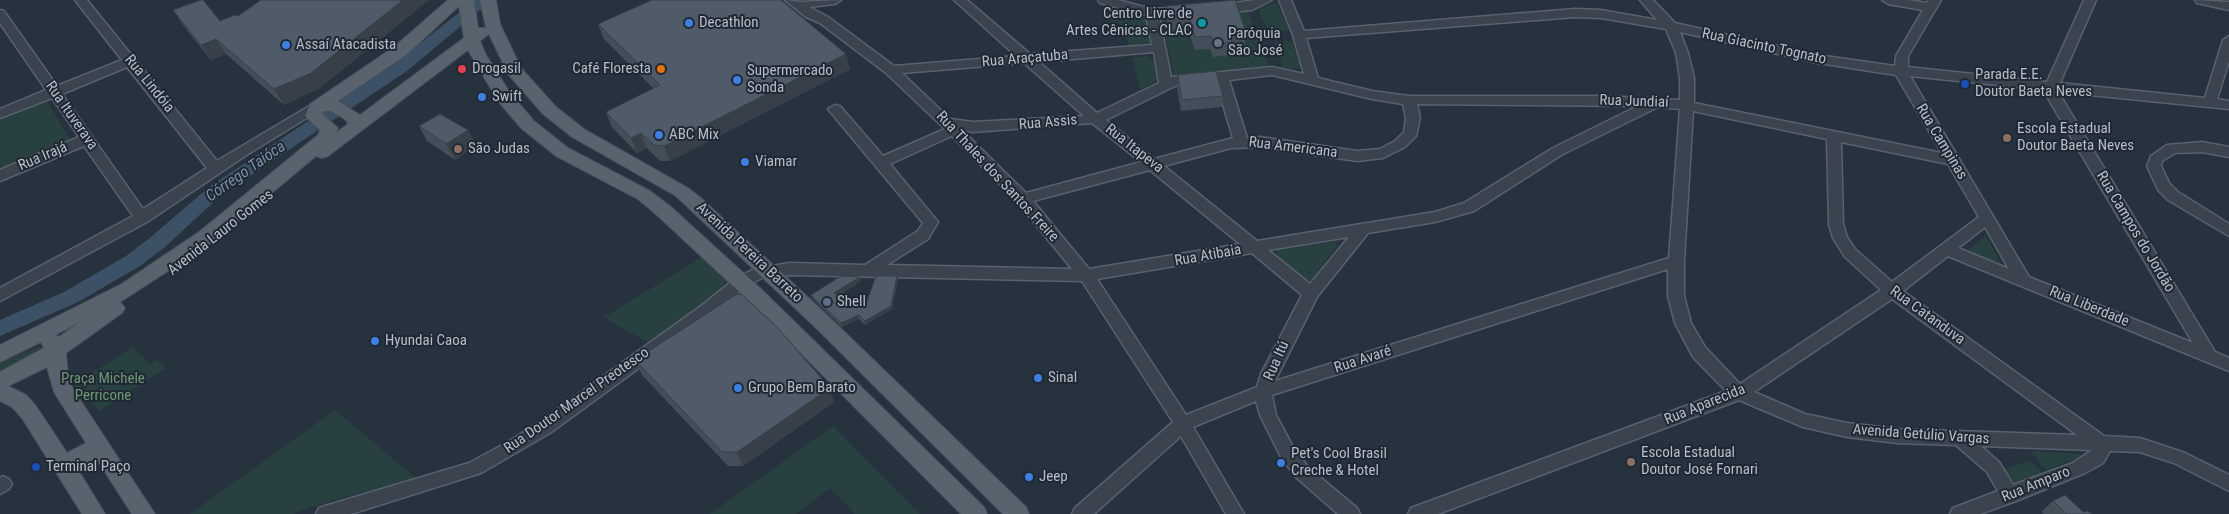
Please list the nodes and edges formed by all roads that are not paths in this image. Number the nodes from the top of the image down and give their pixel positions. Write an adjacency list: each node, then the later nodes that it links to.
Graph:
1 (81, 0): 25 (street, Rua Lindóia)
2 (835, 0): 11 (street)
3 (960, 0): 24 (street, Rua Itapeva)
4 (1104, 0): 16 (street)
5 (1266, 0): 16 (street)
6 (1285, 0): 20 (street)
7 (1647, 0): 18 (street); 19 (street, Avenida Getúlio Vargas)
8 (1888, 0): 12 (street)
9 (2090, 0): 31 (street)
10 (2201, 0): 13 (street)
11 (801, 2): 26 (street, Rua Thales dos Santos Freire)
12 (1933, 4): 27 (street)
13 (2229, 6)
14 (465, 7): 22 (main road, Avenida Pereira Barreto); 41 (main road, Avenida Lauro Gomes)
15 (490, 11): 22 (main road, Avenida Lauro Gomes); 66 (main road, Avenida Pereira Barreto)
16 (1152, 13): 23 (street)
17 (0, 14): 32 (street, Rua Ituverava)
18 (1632, 18): 19 (street, Rua Giacinto Tognato); 20 (street, Rua Giacinto Tognato)
19 (1671, 28): 27 (street, Rua Giacinto Tognato); 37 (street, Avenida Getúlio Vargas)
20 (1299, 35): 29 (street)
21 (2229, 40): 36 (street)
22 (475, 48): 41 (main road, Avenida Lauro Gomes); 70 (main road, Avenida Pereira Barreto)
23 (1159, 48): 24 (street, Rua Araçatuba); 30 (street)
24 (1028, 58): 26 (street, Rua Araçatuba); 42 (street, Rua Itapeva)
25 (130, 61): 32 (street); 54 (street, Rua Lindóia)
26 (892, 70): 44 (street, Rua Thales dos Santos Freire)
27 (1901, 72): 31 (street, Rua Giacinto Tognato); 51 (street, Rua Campinas)
28 (1221, 76): 29 (street, Rua Jundiaí); 30 (street, Rua Jundiaí); 48 (street)
29 (1312, 80): 33 (street, Rua Jundiaí)
30 (1166, 83): 42 (street, Rua Assis)
31 (2052, 88): 36 (street, Rua Giacinto Tognato); 78 (street, Rua Campos do Jordão)
32 (54, 92): 40 (street); 47 (street, Rua Ituverava)
33 (1409, 100): 34 (street, Rua Jundiaí); 48 (street, Rua Americana)
34 (1604, 100): 35 (street, Rua Jundiaí); 43 (street)
35 (1657, 102): 37 (street, Rua Jundiaí); 43 (street, Rua Atibaia)
36 (2210, 102): 38 (street, Rua Giacinto Tognato)
37 (1687, 105): 46 (street, Rua Jundiaí); 65 (street, Avenida Getúlio Vargas)
38 (2229, 105)
39 (835, 109): 52 (street)
40 (0, 114)
41 (329, 114): 54 (street, Avenida Lauro Gomes); 74 (main road, Avenida Lauro Gomes); 75 (main road, Avenida Lauro Gomes)
42 (1095, 118): 45 (street, Rua Assis); 53 (street, Rua Itapeva)
43 (1621, 119): 61 (street, Rua Atibaia)
44 (951, 126): 45 (street, Rua Assis); 49 (street, Rua Thales dos Santos Freire); 52 (street)
45 (1012, 126): 49 (street, Rua Assis)
46 (1834, 136): 51 (street, Rua Jundiaí); 71 (street, Rua Catanduva)
47 (87, 139): 55 (street, Rua Irajá); 58 (street, Rua Ituverava)
48 (1241, 142): 53 (street, Rua Americana)
49 (977, 152): 56 (street, Rua Thales dos Santos Freire)
50 (2229, 152): 57 (street)
51 (1952, 160): 59 (street, Rua Campinas)
52 (881, 162): 67 (street)
53 (1154, 164): 56 (street, Rua Americana); 63 (street, Rua Itapeva)
54 (216, 169): 58 (street, Avenida Lauro Gomes)
55 (0, 176)
56 (1022, 200): 68 (street, Rua Thales dos Santos Freire)
57 (2205, 216): 60 (street); 62 (street)
58 (142, 218): 73 (street, Avenida Lauro Gomes)
59 (1987, 218): 64 (street, Rua Aparecida); 69 (street, Rua Campinas)
60 (2229, 225)
61 (1363, 230): 63 (street, Rua Atibaia); 72 (street, Rua Itú)
62 (2229, 231)
63 (1256, 248): 68 (street, Rua Atibaia); 72 (street, Rua Itapeva)
64 (1948, 250): 69 (street, Rua Liberdade); 71 (street, Rua Aparecida)
65 (1676, 261): 82 (street, Rua Avaré); 84 (street, Avenida Getúlio Vargas)
66 (768, 270): 67 (street, Rua Atibaia); 70 (street, Rua Doutor Marcel Preotesco); 96 (main road, Avenida Pereira Barreto)
67 (867, 271): 68 (street, Rua Atibaia)
68 (1086, 275): 85 (street, Rua Thales dos Santos Freire)
69 (2024, 280): 78 (street, Rua Liberdade)
70 (748, 288): 94 (street, Rua Doutor Marcel Preotesco); 95 (main road, Avenida Pereira Barreto)
71 (1892, 291): 84 (street, Rua Aparecida); 88 (street, Rua Catanduva)
72 (1311, 293): 82 (street, Rua Itú)
73 (0, 295)
74 (89, 327): 76 (main road, Avenida Lauro Gomes); 81 (main road)
75 (25, 342): 76 (main road); 77 (main road, Avenida Lauro Gomes)
76 (56, 350): 80 (main road, Avenida Lauro Gomes); 81 (main road)
77 (0, 354)
78 (2208, 355): 79 (street, Rua Liberdade)
79 (2229, 365)
80 (0, 381)
81 (60, 385): 87 (main road)
82 (1264, 391): 85 (street, Rua Avaré); 99 (street, Rua Itú)
83 (0, 392): 89 (main road)
84 (1739, 393): 86 (street, Avenida Getúlio Vargas); 100 (street, Rua Aparecida)
85 (1183, 424): 97 (street, Rua Avaré); 98 (street, Rua Thales dos Santos Freire)
86 (1959, 438): 88 (street, Avenida Getúlio Vargas); 91 (street)
87 (99, 446): 89 (main road); 93 (main road)
88 (2104, 446): 90 (street, Avenida Getúlio Vargas); 91 (street, Rua Amparo)
89 (63, 465): 92 (main road)
90 (2229, 483)
91 (2010, 496): 101 (street, Rua Amparo)
92 (94, 514)
93 (144, 514)
94 (325, 514)
95 (976, 514)
96 (1018, 514)
97 (1081, 514)
98 (1234, 514)
99 (1351, 514)
100 (1417, 514)
101 (1959, 514)

